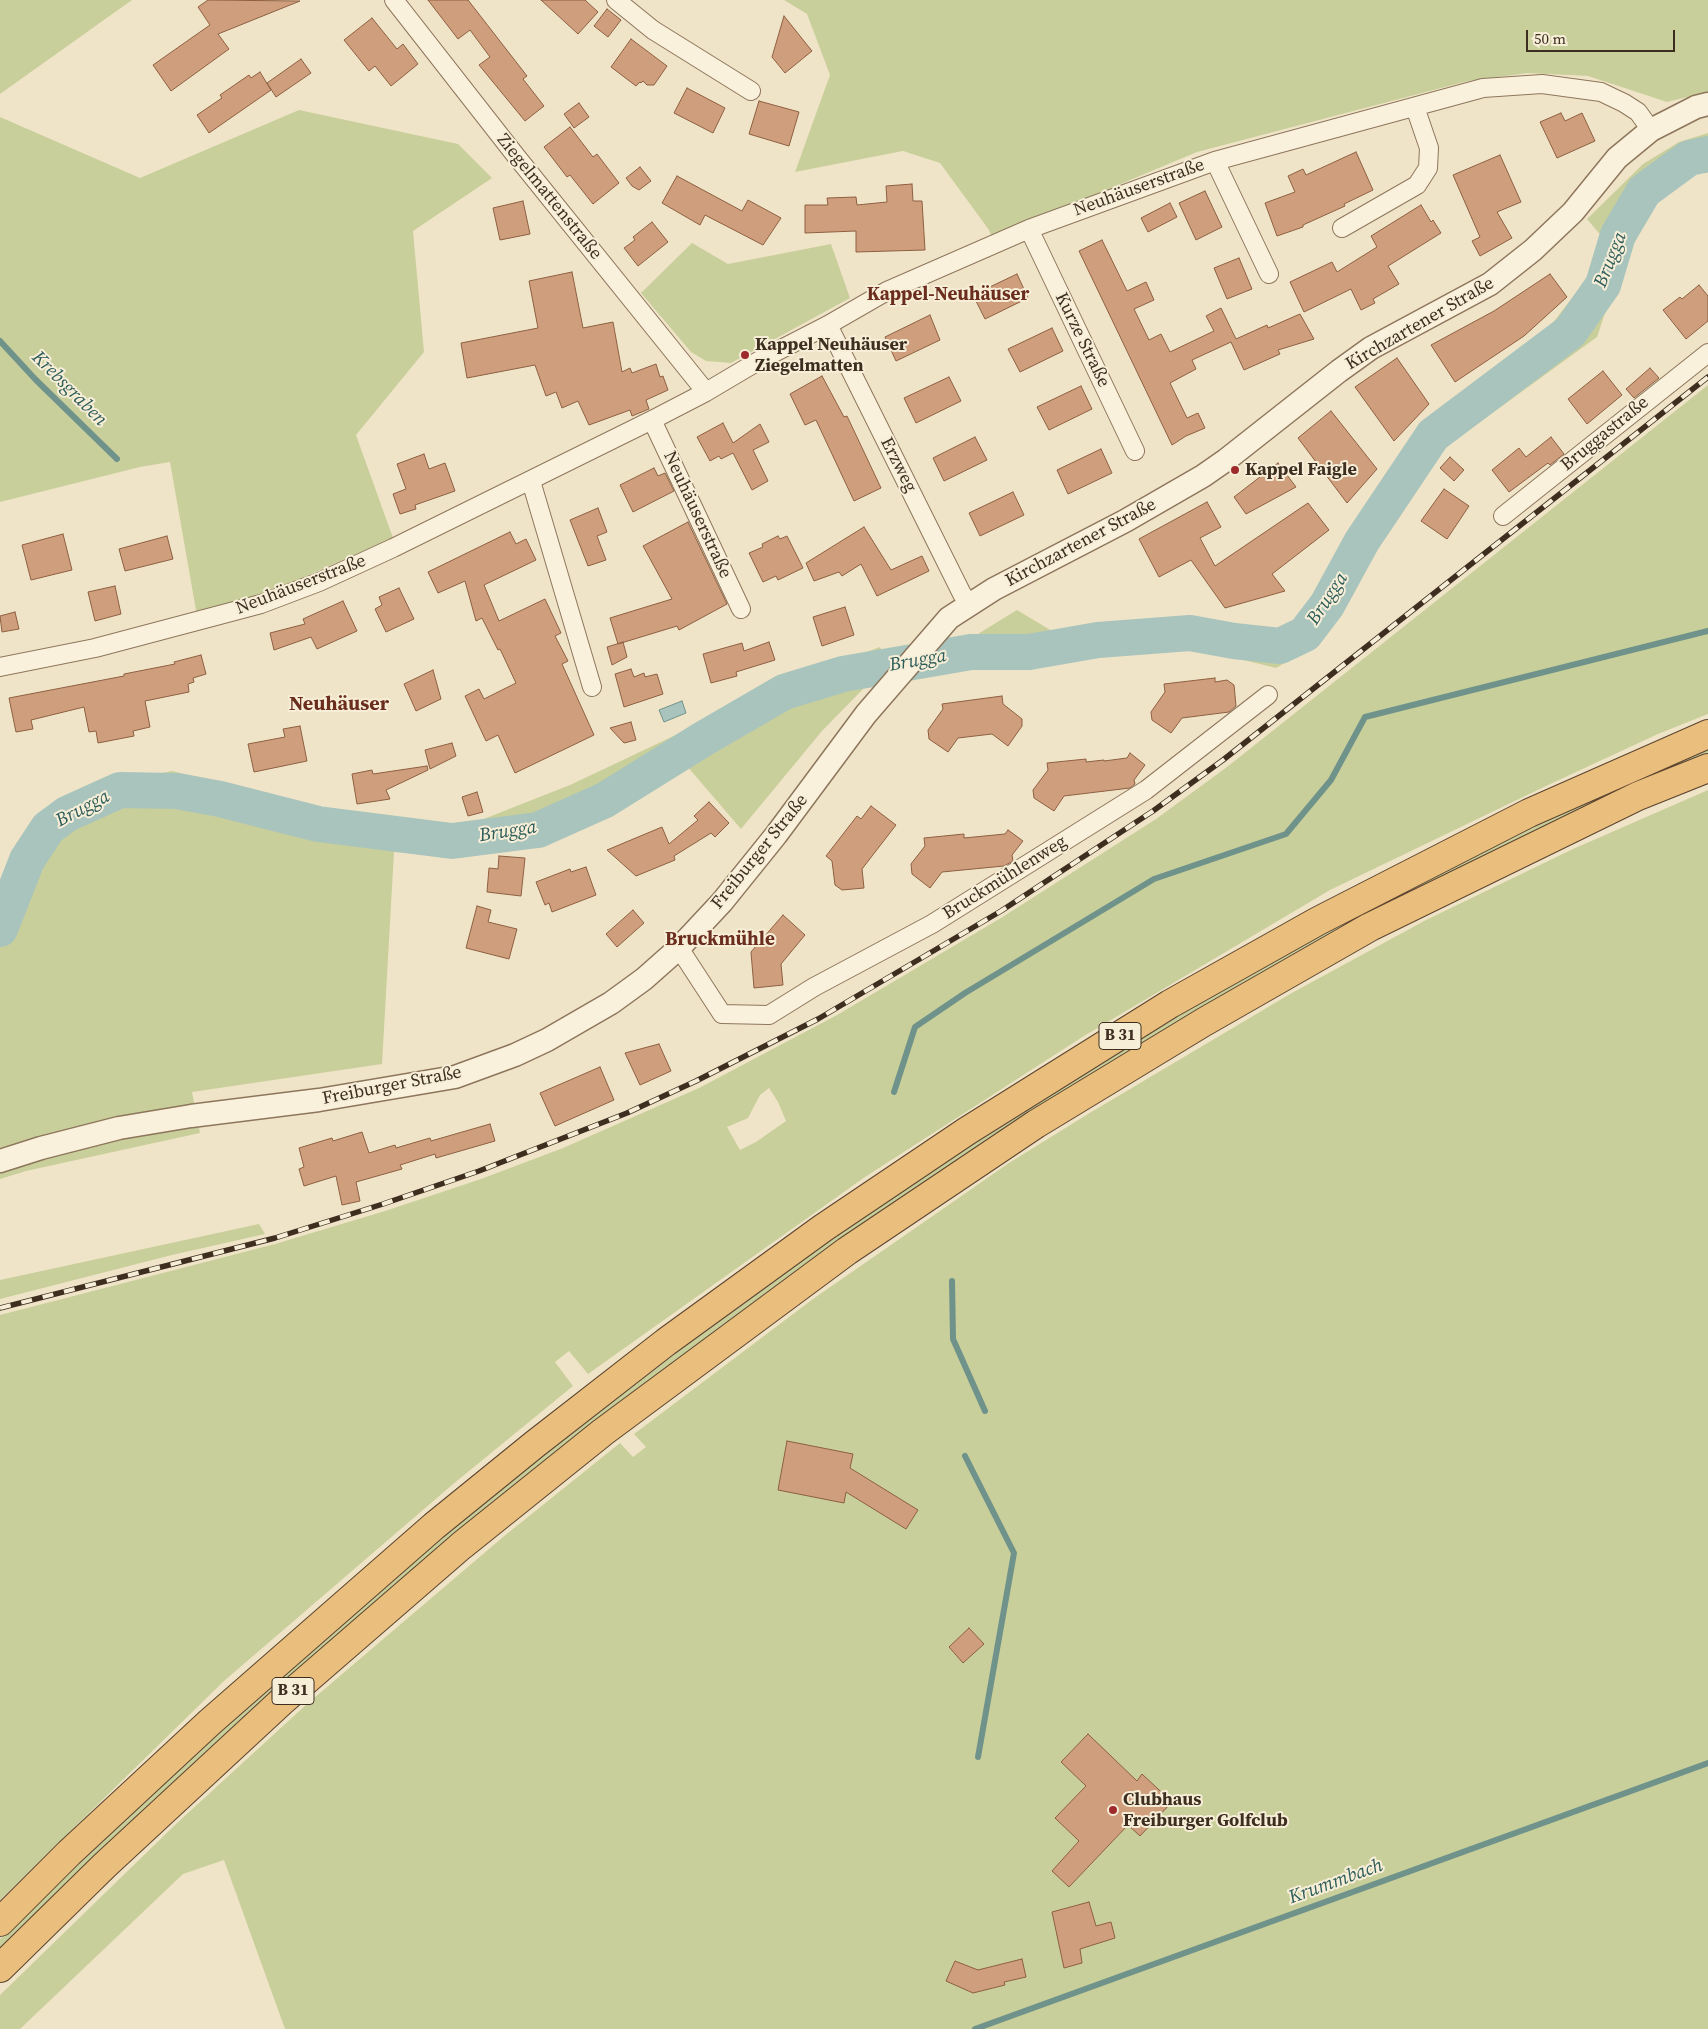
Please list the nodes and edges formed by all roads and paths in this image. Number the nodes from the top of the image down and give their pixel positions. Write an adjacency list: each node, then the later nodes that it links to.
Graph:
1 (394, 0): 13 (street, Ziegelmattenstraße)
2 (616, 0): 3 (street)
3 (751, 91)
4 (1708, 104): 6 (street, Kirchzartener Straße)
5 (1415, 107): 6 (street, Neuhäuserstraße); 7 (street, Neuhäuserstraße); 8 (street)
6 (1651, 130): 18 (street, Kirchzartener Straße)
7 (1215, 161): 9 (street, Neuhäuserstraße); 10 (street)
8 (1342, 228)
9 (1029, 230): 11 (street, Neuhäuserstraße); 15 (street, Kurze Straße)
10 (1269, 274)
11 (828, 325): 13 (street, Neuhäuserstraße); 18 (street, Erzweg)
12 (1708, 353): 17 (street, Bruggastraße)
13 (706, 392): 14 (street, Neuhäuserstraße)
14 (652, 420): 16 (street, Neuhäuserstraße); 19 (street, Neuhäuserstraße)
15 (1135, 451)
16 (530, 481): 21 (street, Neuhäuserstraße); 22 (street)
17 (1503, 516)
18 (969, 604): 20 (street, Kirchzartener Straße)
19 (741, 609)
20 (915, 656): 26 (street, Freiburger Straße)
21 (0, 667)
22 (592, 687)
23 (1268, 695): 26 (street, Bruckmühlenweg)
24 (1708, 734): 28 (highway, B 31)
25 (1708, 768): 29 (highway, B 31)
26 (679, 948): 27 (street, Freiburger Straße)
27 (0, 1161)
28 (0, 1922)
29 (0, 1968)

